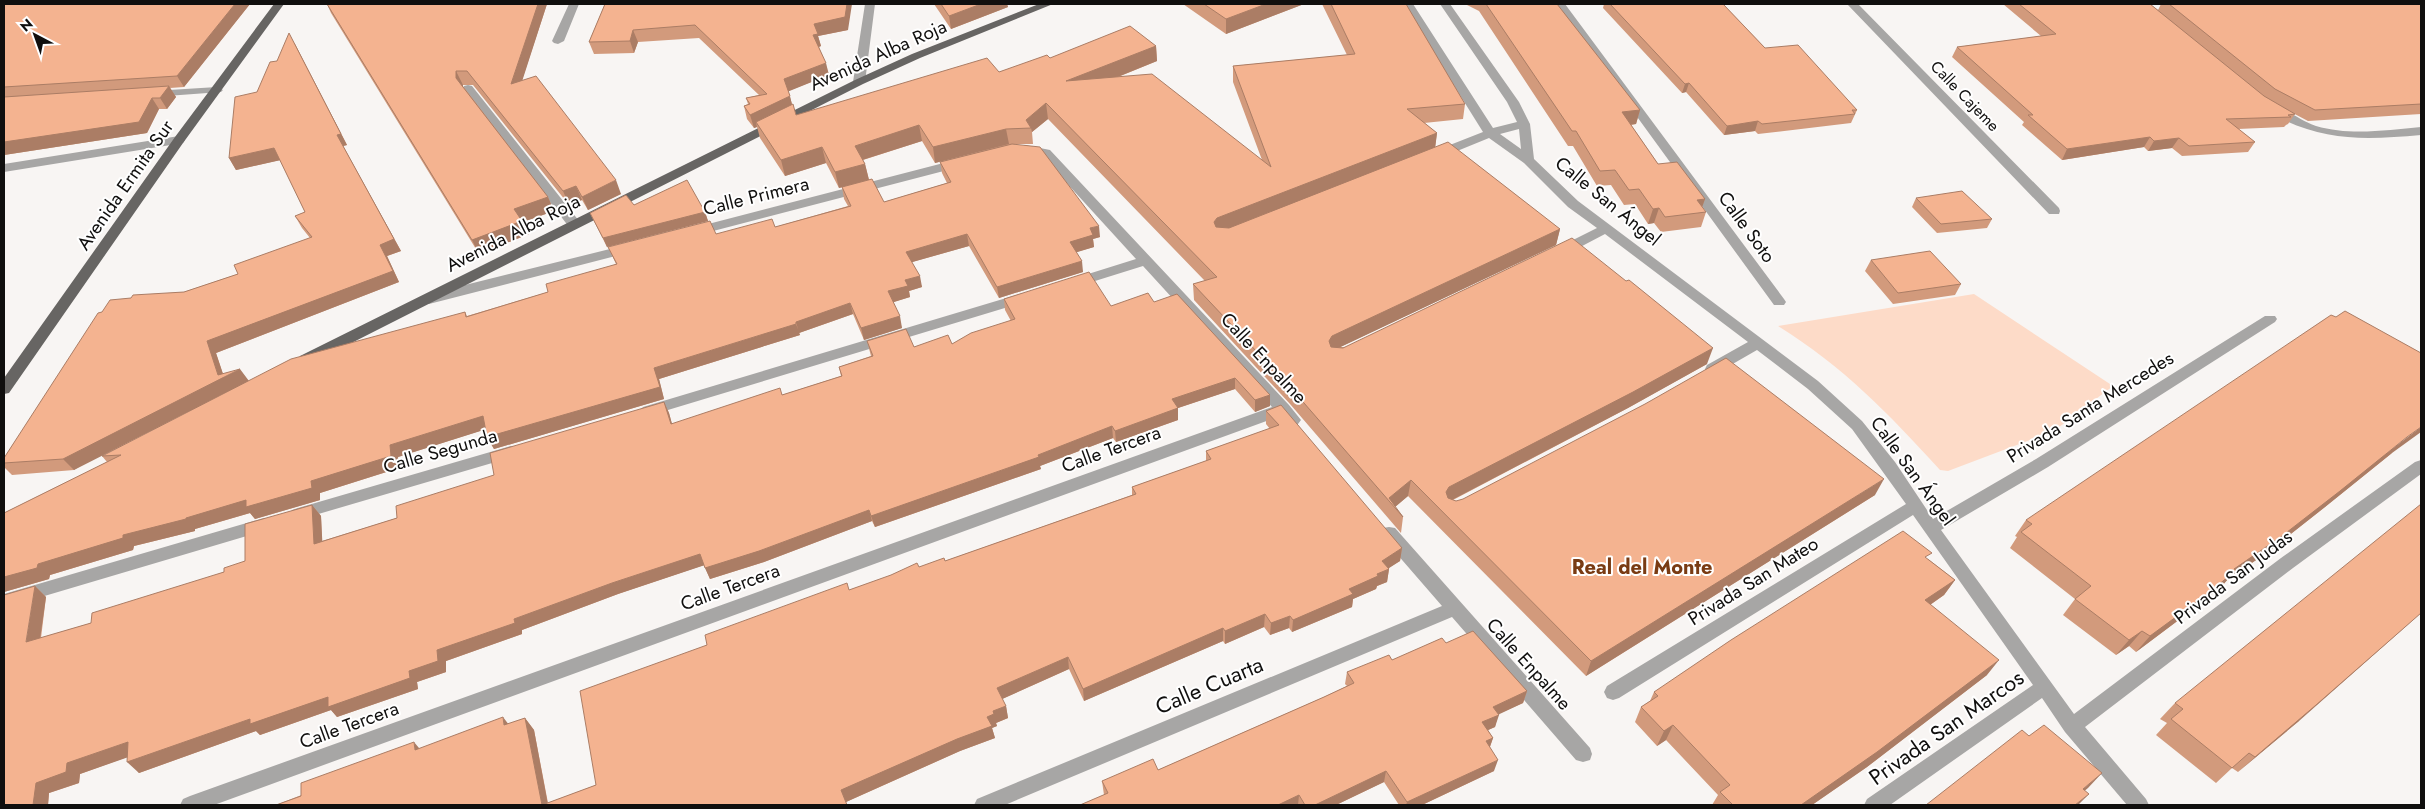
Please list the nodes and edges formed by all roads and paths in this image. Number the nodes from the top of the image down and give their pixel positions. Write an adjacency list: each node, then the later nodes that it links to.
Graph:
1 (279, 4): 12 (main road, Avenida Ermita Sur)
2 (574, 4): 9 (street)
3 (870, 4): 10 (street)
4 (1048, 4): 10 (main road, Avenida Alba Roja)
5 (1408, 4): 17 (street, Calle San Ángel)
6 (1445, 4): 15 (street, Calle San Ángel)
7 (1560, 4): 34 (street, Calle Soto)
8 (1852, 4): 24 (street, Calle Cajeme)
9 (558, 40)
10 (859, 82): 25 (main road, Avenida Alba Roja)
11 (468, 88): 25 (street)
12 (216, 90): 13 (street); 18 (main road, Avenida Ermita Sur)
13 (139, 95)
14 (2263, 102): 16 (street)
15 (1524, 124): 17 (street); 22 (street, Calle San Ángel)
16 (2421, 131)
17 (1490, 133): 20 (street); 22 (street, Calle San Ángel)
18 (179, 140): 23 (street); 39 (main road, Avenida Ermita Sur)
19 (1013, 149): 30 (street, Calle Enpalme)
20 (1428, 158)
21 (975, 159): 27 (street, Calle Primera)
22 (1528, 160): 26 (street, Calle San Ángel)
23 (4, 168)
24 (2054, 212)
25 (574, 224): 33 (main road, Avenida Alba Roja)
26 (1605, 228): 29 (street); 36 (street, Calle San Ángel)
27 (679, 236)
28 (640, 245): 33 (street)
29 (1546, 258)
30 (1146, 260): 31 (street); 40 (street, Calle Enpalme)
31 (1060, 287)
32 (1041, 292): 41 (street)
33 (418, 302): 37 (main road, Avenida Alba Roja)
34 (1779, 302)
35 (2270, 318): 47 (street, Privada Santa Mercedes)
36 (1758, 343): 38 (street); 45 (street, Calle San Ángel)
37 (295, 365)
38 (1700, 376)
39 (4, 389)
40 (1284, 409): 42 (street, Calle Enpalme); 54 (street, Calle Tercera)
41 (631, 416)
42 (1303, 431)
43 (527, 447): 48 (street, Calle Segunda)
44 (2421, 466): 52 (street, Privada San Judas)
45 (1916, 506): 47 (street, Calle San Ángel); 51 (street, Privada San Mateo)
46 (1378, 520): 49 (street, Calle Enpalme)
47 (1930, 528): 50 (street, Calle San Ángel)
48 (4, 601)
49 (1453, 608): 53 (street, Calle Enpalme); 55 (street, Calle Cuarta)
50 (2044, 687): 52 (street, Calle San Ángel); 56 (street, Privada San Marcos)
51 (1613, 692)
52 (2072, 726): 57 (street, Calle San Ángel)
53 (1583, 754)
54 (190, 805)
55 (984, 805)
56 (1874, 805)
57 (2139, 805)

